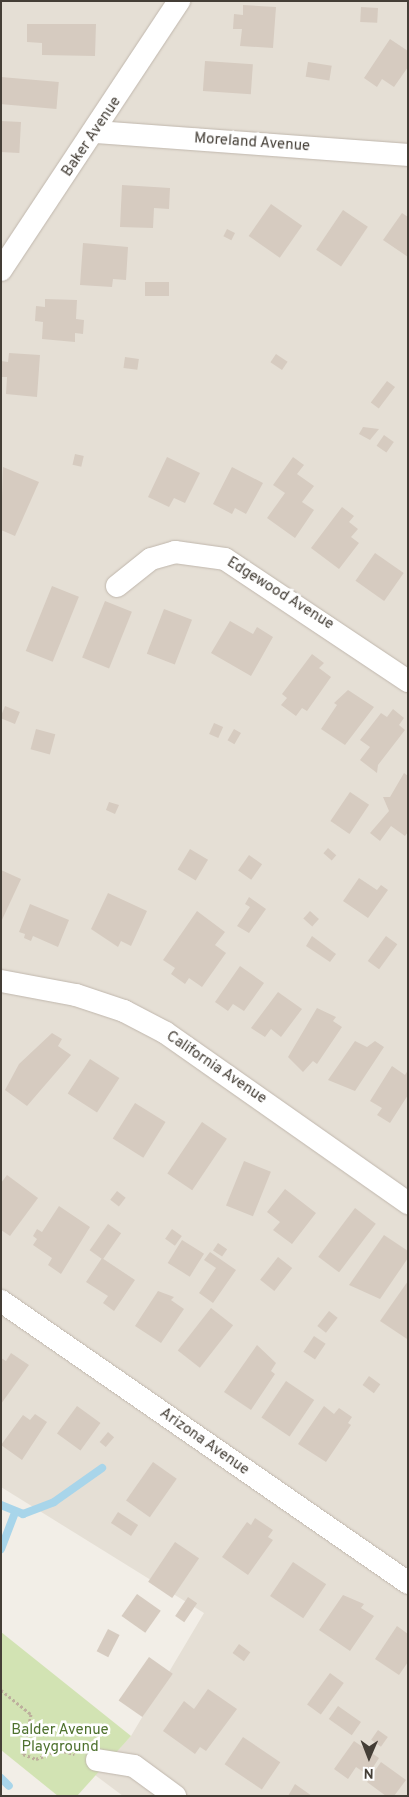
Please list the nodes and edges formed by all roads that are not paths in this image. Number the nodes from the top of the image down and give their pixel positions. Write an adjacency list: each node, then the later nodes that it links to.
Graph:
1 (179, 1): 2 (street, Baker Avenue)
2 (97, 132): 3 (street, Moreland Avenue); 4 (street, Baker Avenue)
3 (408, 155)
4 (1, 270)
5 (118, 586): 6 (street, Edgewood Avenue)
6 (408, 681)
7 (1, 982): 8 (street, California Avenue)
8 (408, 1203)
9 (1, 1302): 10 (street, Arizona Avenue)
10 (408, 1583)
11 (97, 1760): 12 (street)
12 (175, 1796)

